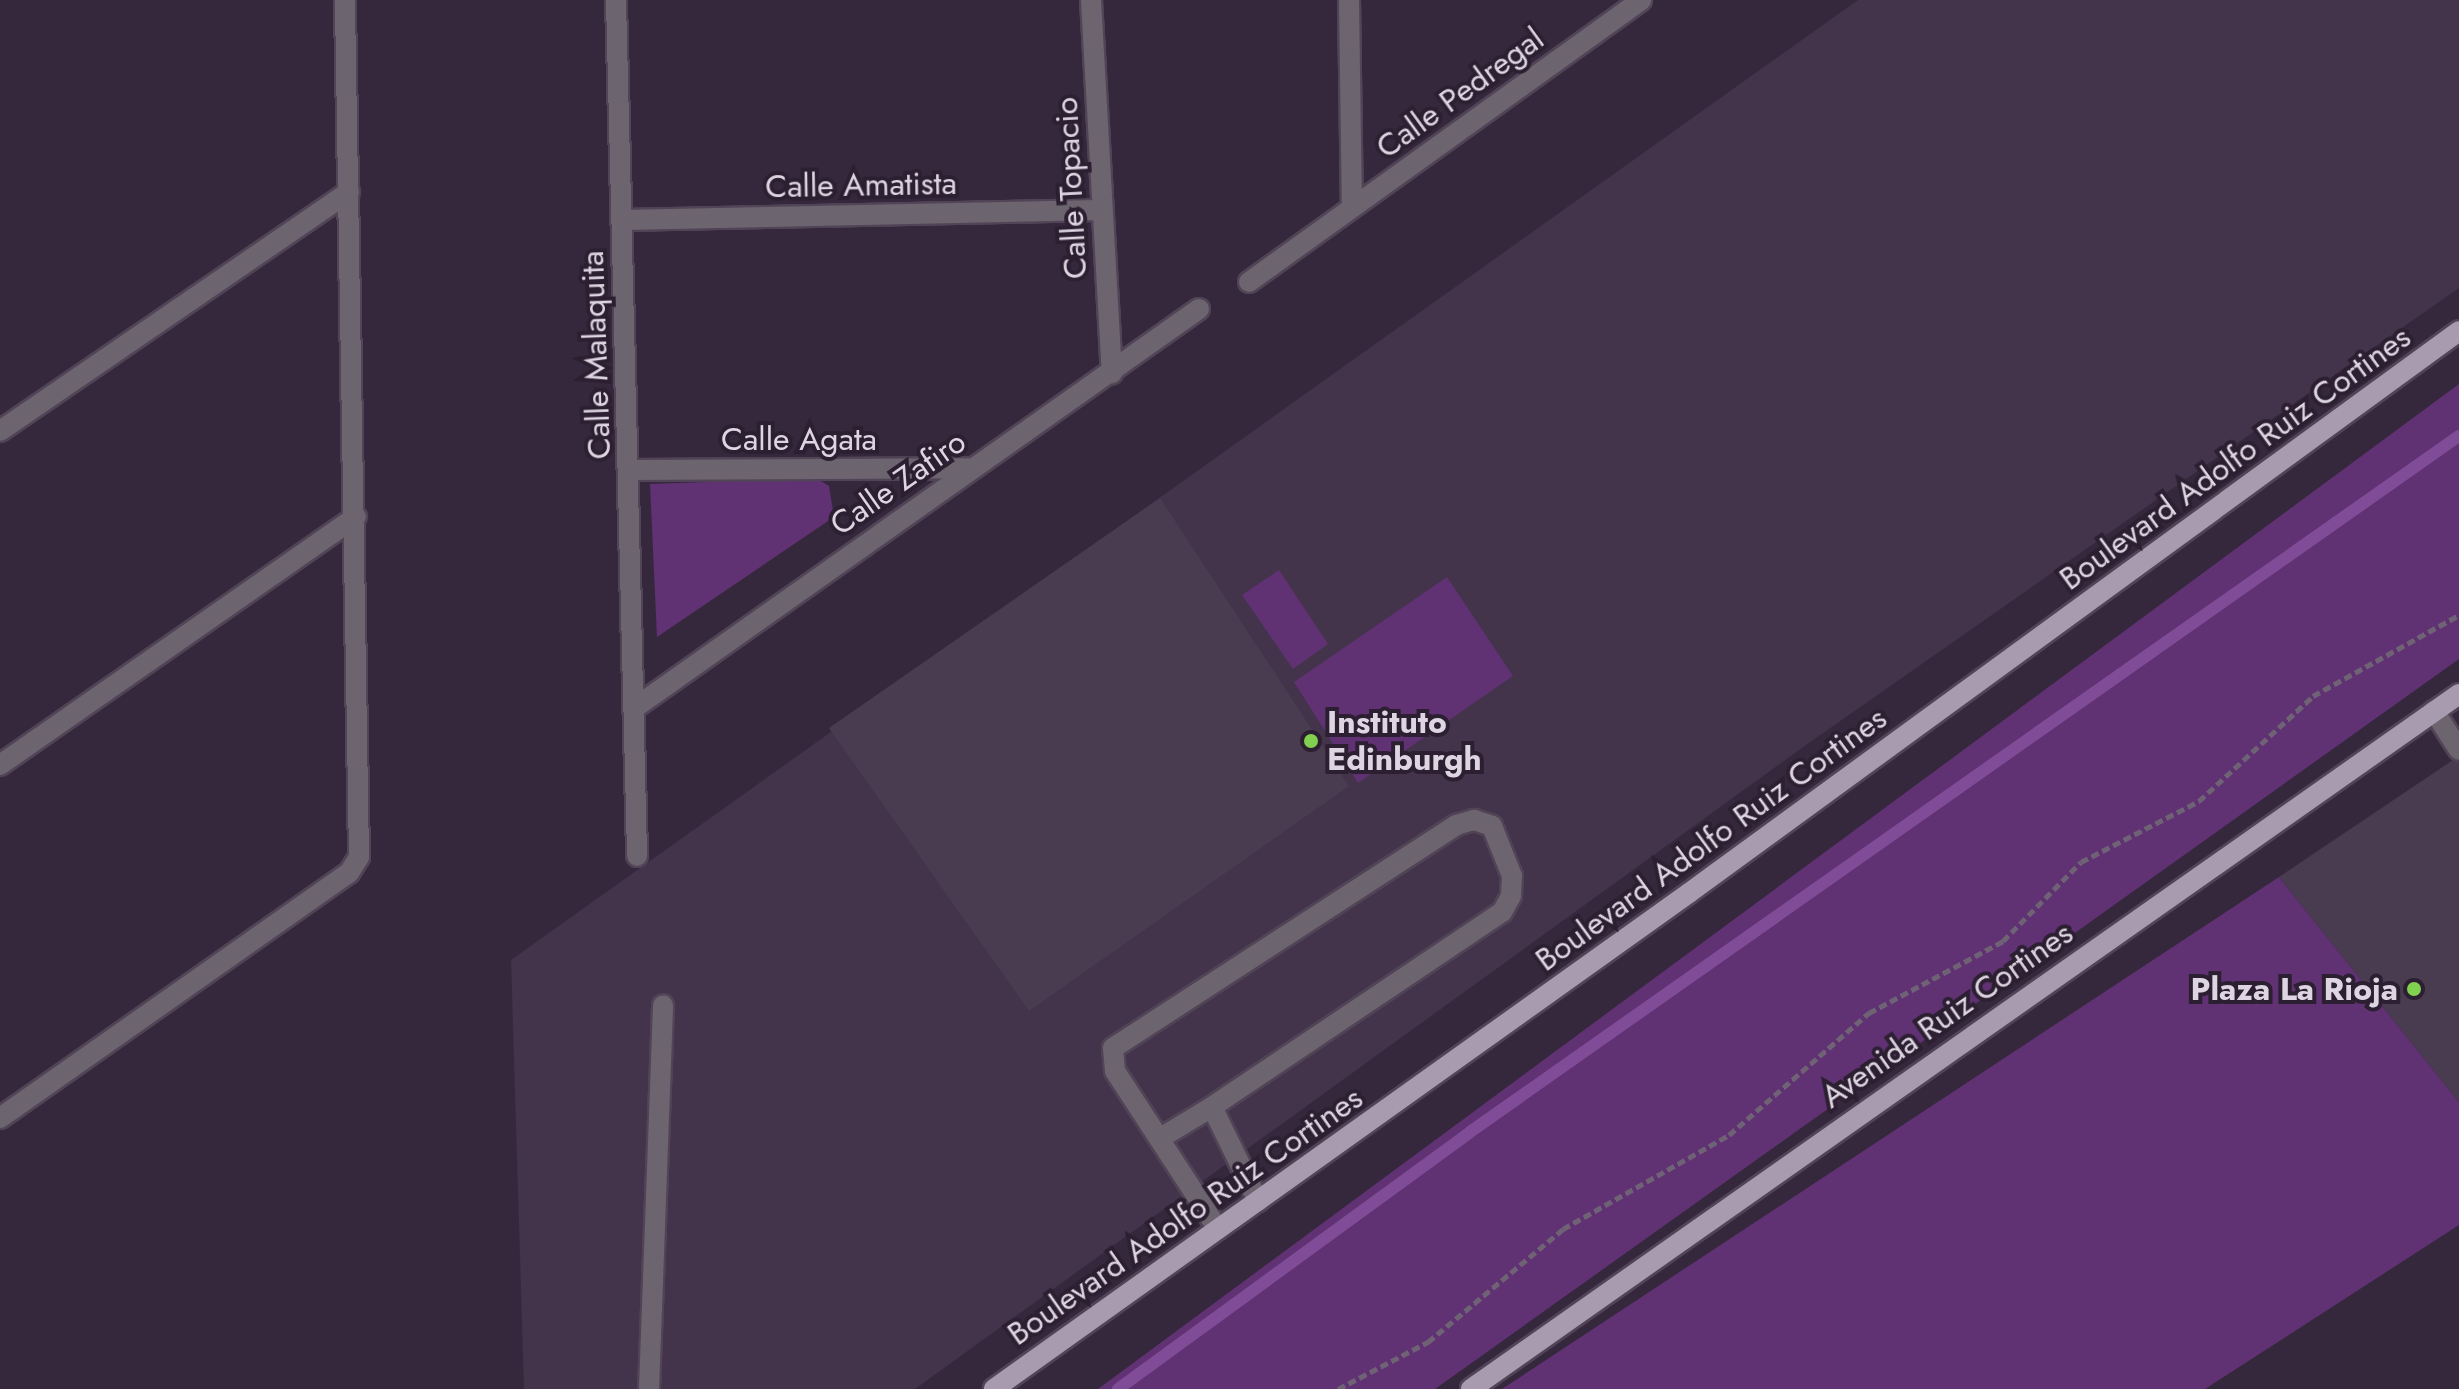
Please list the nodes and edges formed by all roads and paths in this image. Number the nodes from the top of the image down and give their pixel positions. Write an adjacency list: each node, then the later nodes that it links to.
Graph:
1 (345, 0): 8 (street)
2 (616, 0): 11 (street, Calle Malaquita)
3 (1091, 0): 10 (street, Calle Topacio)
4 (1349, 0): 9 (street)
5 (1609, 0): 7 (street)
6 (1641, 0): 7 (street, Calle Pedregal)
7 (1610, 22): 9 (street, Calle Pedregal)
8 (349, 192): 16 (street); 19 (street)
9 (1352, 207): 12 (street, Calle Pedregal)
10 (1101, 210): 11 (street, Calle Amatista); 15 (street, Calle Topacio)
11 (622, 220): 18 (street, Calle Malaquita)
12 (1249, 282)
13 (1199, 309): 15 (street, Calle Zafiro)
14 (2459, 331): 31 (main road, Boulevard Adolfo Ruiz Cortines)
15 (1112, 373): 17 (street, Calle Zafiro)
16 (0, 431)
17 (969, 468): 18 (street, Calle Agata); 22 (street, Calle Zafiro)
18 (629, 470): 22 (street, Calle Malaquita)
19 (356, 517): 25 (street); 29 (street)
20 (2459, 615): 35 (path)
21 (2459, 694): 23 (main road, Avenida Ruiz Cortines)
22 (633, 709): 26 (street, Calle Malaquita)
23 (2434, 711): 24 (street); 36 (main road, Avenida Ruiz Cortines)
24 (2459, 750)
25 (0, 765)
26 (637, 856)
27 (663, 1005): 33 (street)
28 (1212, 1107): 30 (street); 30 (street); 31 (street)
29 (0, 1118)
30 (1162, 1137): 32 (street)
31 (1258, 1201): 32 (main road, Boulevard Adolfo Ruiz Cortines)
32 (1218, 1229): 34 (main road, Boulevard Adolfo Ruiz Cortines)
33 (649, 1389)
34 (994, 1389)
35 (1338, 1389)
36 (1471, 1389)

